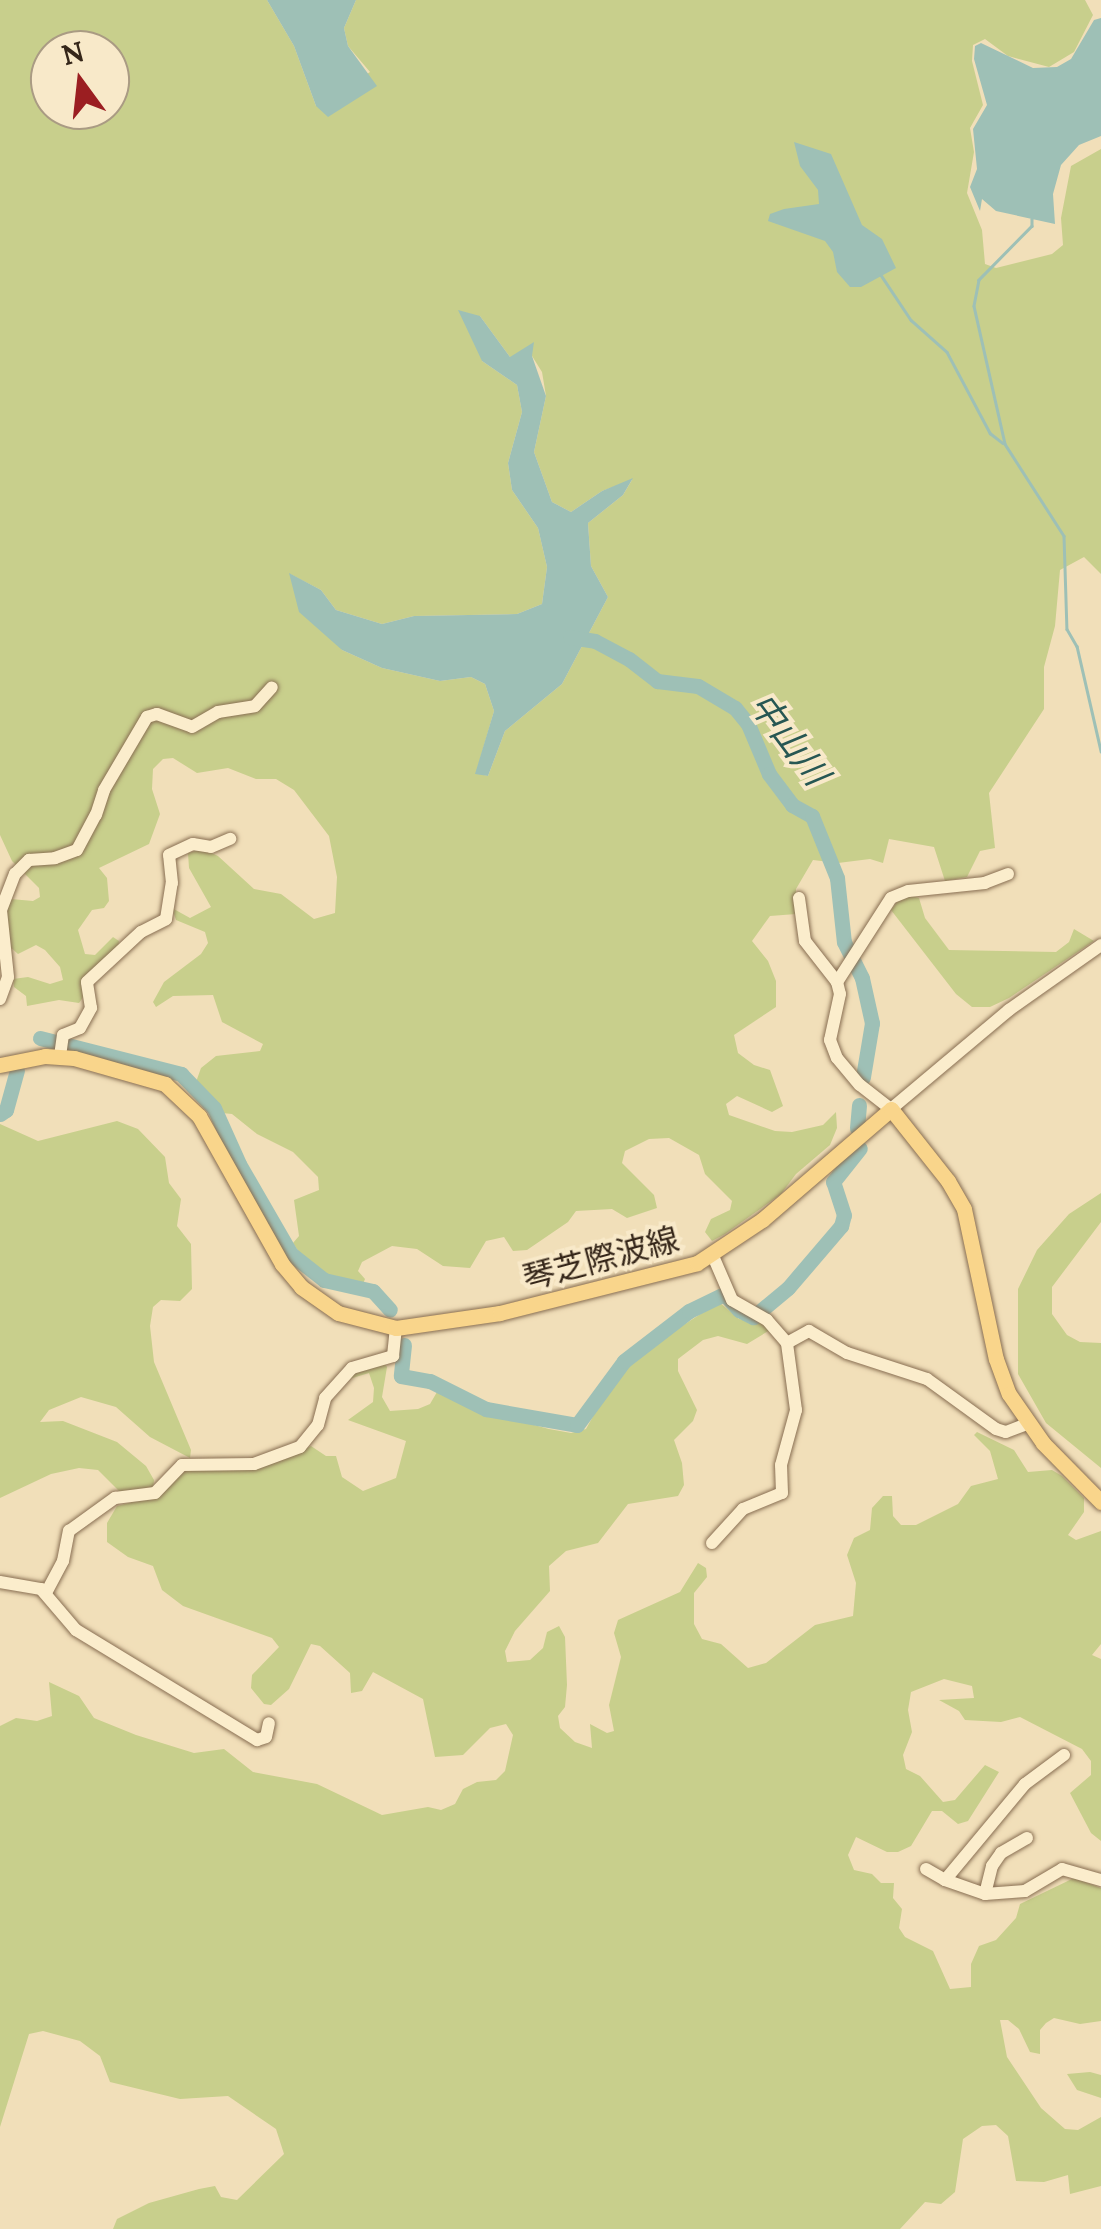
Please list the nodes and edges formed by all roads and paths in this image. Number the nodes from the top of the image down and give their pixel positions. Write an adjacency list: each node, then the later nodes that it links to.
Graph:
1 (272, 687): 7 (street)
2 (230, 839): 8 (street)
3 (1008, 874): 6 (street)
4 (799, 898): 6 (street)
5 (1101, 945): 10 (street)
6 (837, 982): 10 (street)
7 (0, 999)
8 (60, 1056): 9 (main road, 琴芝際波線); 12 (main road, 琴芝際波線)
9 (0, 1065)
10 (892, 1109): 11 (main road, 琴芝際波線); 14 (main road)
11 (713, 1256): 12 (main road, 琴芝際波線); 13 (street)
12 (396, 1328): 18 (street)
13 (787, 1343): 14 (street); 16 (street)
14 (1027, 1424): 15 (main road)
15 (1101, 1502)
16 (712, 1543)
17 (0, 1582): 18 (street)
18 (46, 1593): 19 (street)
19 (269, 1723)
20 (1064, 1755): 23 (street)
21 (1027, 1838): 25 (street)
22 (926, 1869): 23 (street)
23 (944, 1880): 25 (street)
24 (1101, 1880): 25 (street)
25 (985, 1894)

